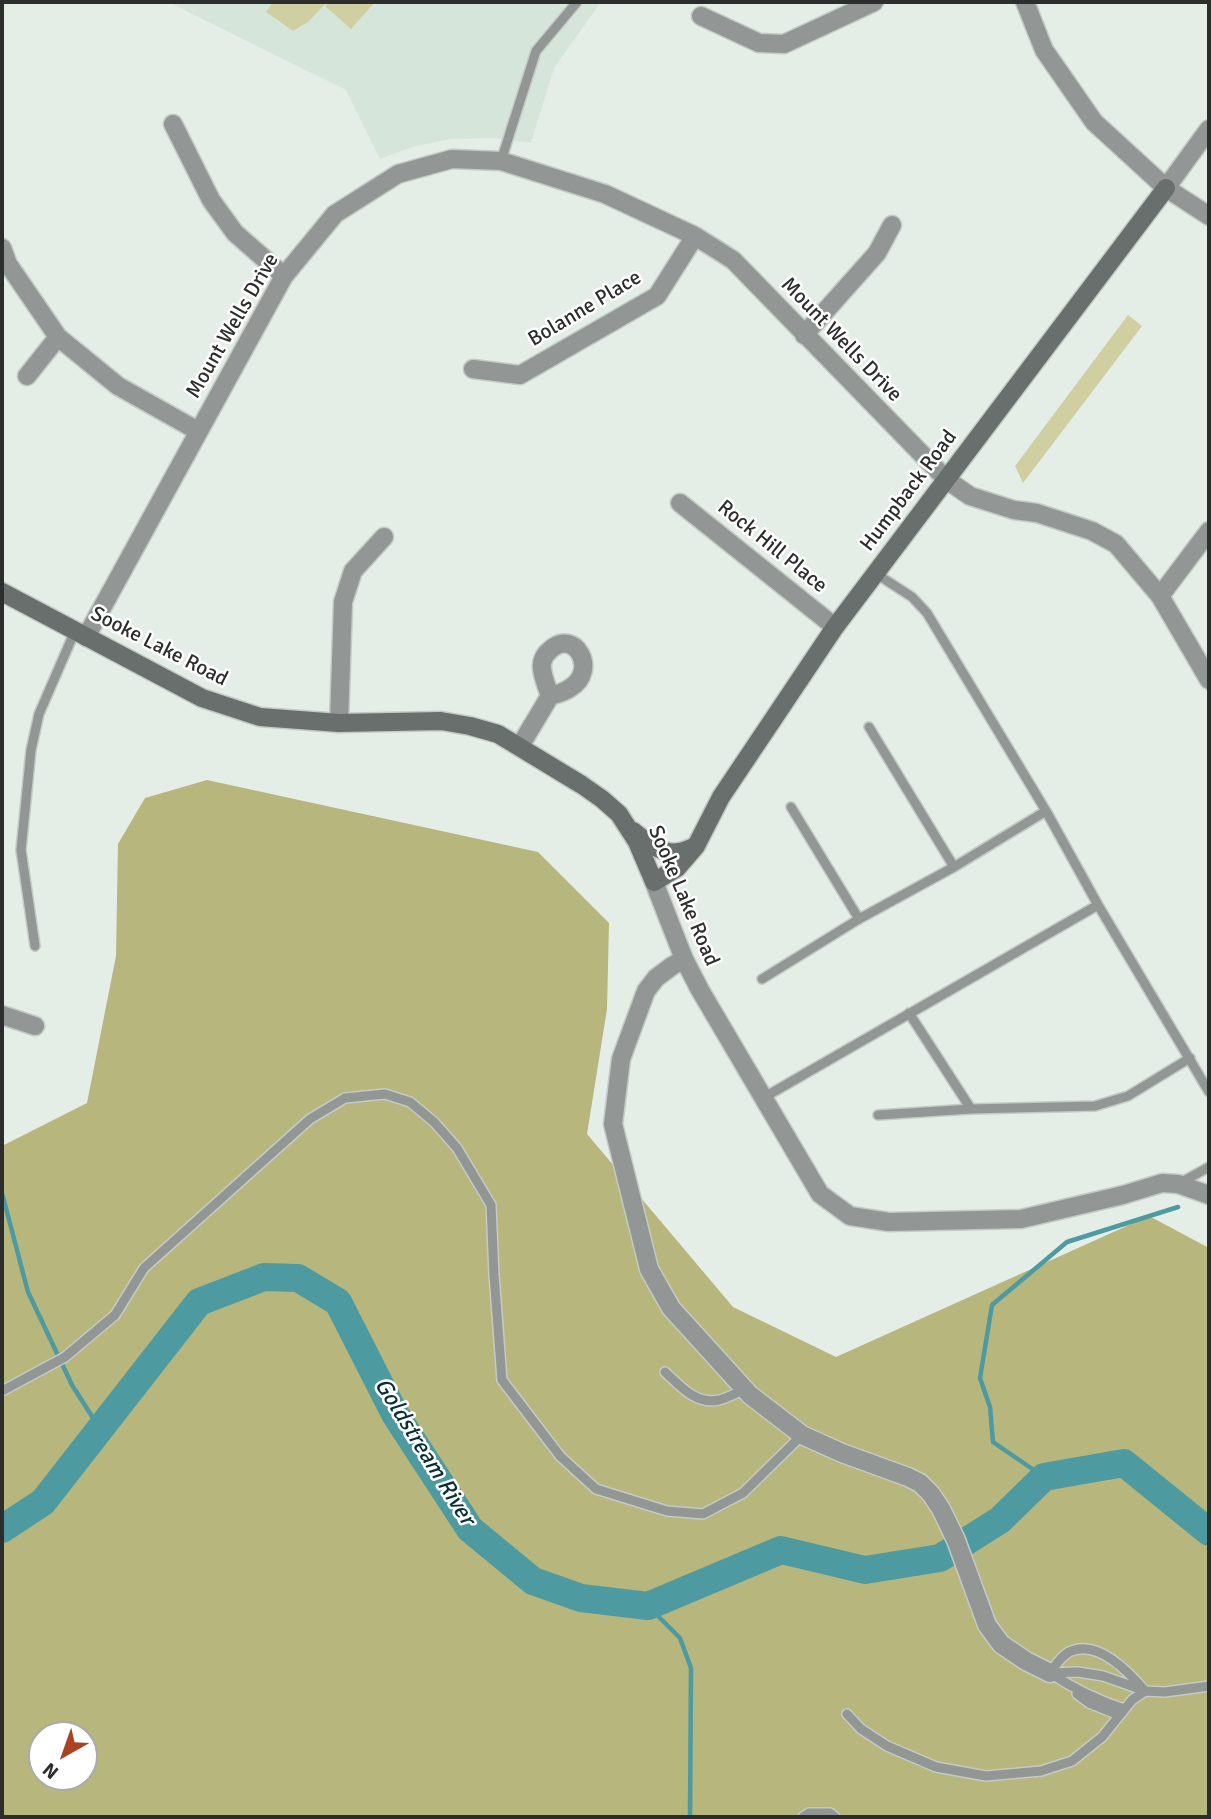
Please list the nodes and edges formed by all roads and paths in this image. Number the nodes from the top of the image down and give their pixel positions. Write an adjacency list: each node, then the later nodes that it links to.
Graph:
1 (577, 2): 7 (lane)
2 (874, 2): 4 (street)
3 (1025, 2): 8 (street)
4 (701, 16)
5 (173, 124): 13 (street)
6 (1209, 129): 8 (street, Humpback Road)
7 (501, 161): 11 (street, Mount Wells Drive); 13 (street, Mount Wells Drive)
8 (1166, 188): 9 (street); 19 (street, Humpback Road)
9 (1209, 216)
10 (892, 225): 14 (street)
11 (695, 236): 14 (street, Mount Wells Drive); 16 (street, Bolanne Place)
12 (2, 248): 15 (street)
13 (284, 276): 18 (street, Mount Wells Drive)
14 (804, 335): 19 (street, Mount Wells Drive)
15 (58, 337): 17 (street); 18 (street)
16 (473, 369)
17 (27, 376)
18 (198, 430): 27 (street, Mount Wells Drive)
19 (947, 480): 23 (street, Humpback Road); 25 (street, Mount Wells Drive)
20 (680, 502): 26 (street, Rock Hill Place)
21 (1209, 531): 25 (street)
22 (384, 537): 30 (street)
23 (875, 573): 26 (street, Humpback Road); 34 (lane)
24 (2, 592): 27 (street, Sooke Lake Road)
25 (1160, 596): 28 (street, Mount Wells Drive)
26 (835, 627): 36 (street, Humpback Road)
27 (81, 634): 30 (street, Sooke Lake Road); 41 (lane)
28 (1209, 680)
29 (550, 696): 32 (street)
30 (340, 723): 32 (street, Sooke Lake Road)
31 (869, 727): 37 (lane)
32 (520, 746): 35 (street, Sooke Lake Road)
33 (791, 807): 40 (lane)
34 (1046, 811): 37 (lane); 39 (lane)
35 (629, 828): 36 (street); 38 (street, Sooke Lake Road)
36 (696, 846): 38 (street, Humpback Road)
37 (954, 867): 40 (lane)
38 (654, 883): 42 (street, Sooke Lake Road)
39 (1098, 905): 44 (lane); 47 (lane)
40 (859, 919): 43 (lane)
41 (35, 946)
42 (684, 959): 49 (street, Sooke Lake Road); 56 (street)
43 (762, 979)
44 (909, 1013): 49 (lane); 50 (lane)
45 (2, 1015): 46 (street)
46 (36, 1027)
47 (1190, 1058): 48 (lane); 50 (lane)
48 (1209, 1092)
49 (763, 1098): 53 (street, Sooke Lake Road)
50 (971, 1109): 51 (lane)
51 (878, 1115)
52 (1209, 1167): 53 (lane)
53 (1178, 1184): 54 (street, Sooke Lake Road)
54 (1209, 1195)
55 (665, 1373): 56 (lane)
56 (745, 1389): 58 (street)
57 (2, 1391): 58 (lane)
58 (802, 1435): 59 (street)
59 (1051, 1674): 61 (lane); 61 (lane); 62 (lane)
60 (1209, 1686): 61 (lane)
61 (1145, 1691): 62 (lane)
62 (1121, 1712): 63 (lane)
63 (847, 1714)
64 (803, 1817): 65 (lane)
65 (835, 1817)

